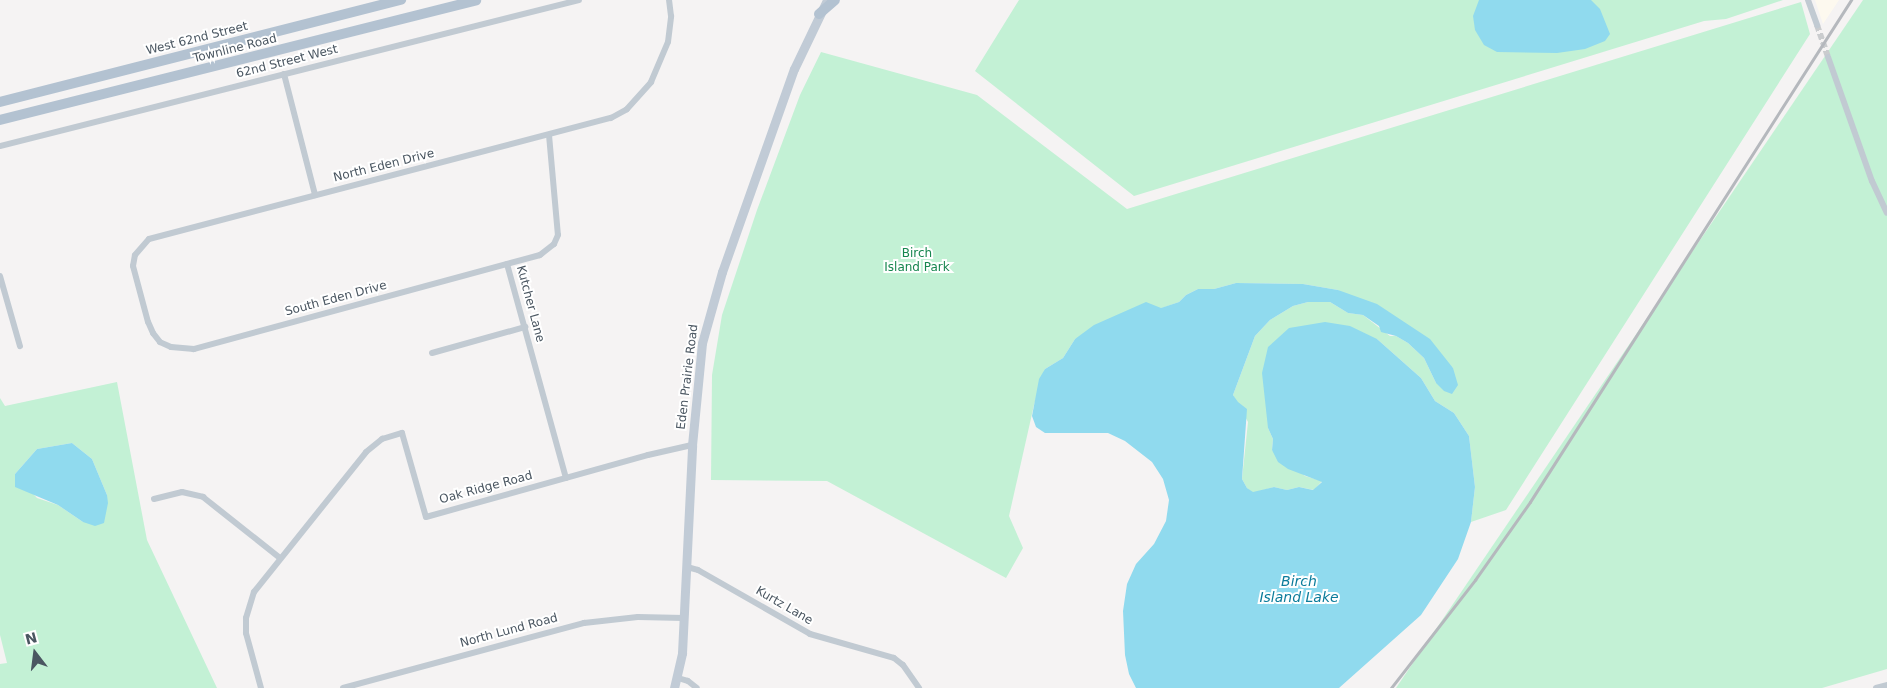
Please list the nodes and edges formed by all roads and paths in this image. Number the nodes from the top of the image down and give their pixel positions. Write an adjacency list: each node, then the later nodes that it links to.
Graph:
1 (400, 0): 12 (main road, West 62nd Street)
2 (476, 0): 13 (main road, Townline Road)
3 (579, 0): 11 (street, 62nd Street West)
4 (669, 0): 14 (street, North Eden Drive)
5 (827, 0): 8 (main road, Eden Prairie Road)
6 (835, 0): 8 (main road)
7 (1808, 0): 9 (street)
8 (819, 14): 24 (main road, Eden Prairie Road)
9 (1817, 25)
10 (1828, 57): 17 (street)
11 (284, 74): 15 (street, 62nd Street West); 16 (street)
12 (0, 102)
13 (0, 120)
14 (549, 135): 16 (street, North Eden Drive); 18 (street, Kutcher Lane)
15 (0, 146)
16 (315, 195): 22 (street, North Eden Drive)
17 (1887, 213)
18 (507, 264): 20 (street, Kutcher Lane); 22 (street, South Eden Drive)
19 (0, 276): 21 (street)
20 (525, 327): 23 (street); 25 (street, Kutcher Lane)
21 (20, 346)
22 (171, 347)
23 (432, 353)
24 (692, 445): 25 (street, Oak Ridge Road); 28 (main road, Eden Prairie Road)
25 (566, 478): 27 (street, Oak Ridge Road)
26 (154, 499): 27 (street)
27 (280, 558): 32 (street)
28 (687, 567): 29 (main road, Eden Prairie Road); 36 (street, Kurtz Lane)
29 (684, 618): 30 (main road, Eden Prairie Road); 33 (street, North Lund Road)
30 (678, 678): 34 (main road, Eden Prairie Road); 35 (street)
31 (1887, 685): 37 (street)
32 (261, 688)
33 (343, 688)
34 (674, 688)
35 (696, 688)
36 (919, 688)
37 (1876, 688)

